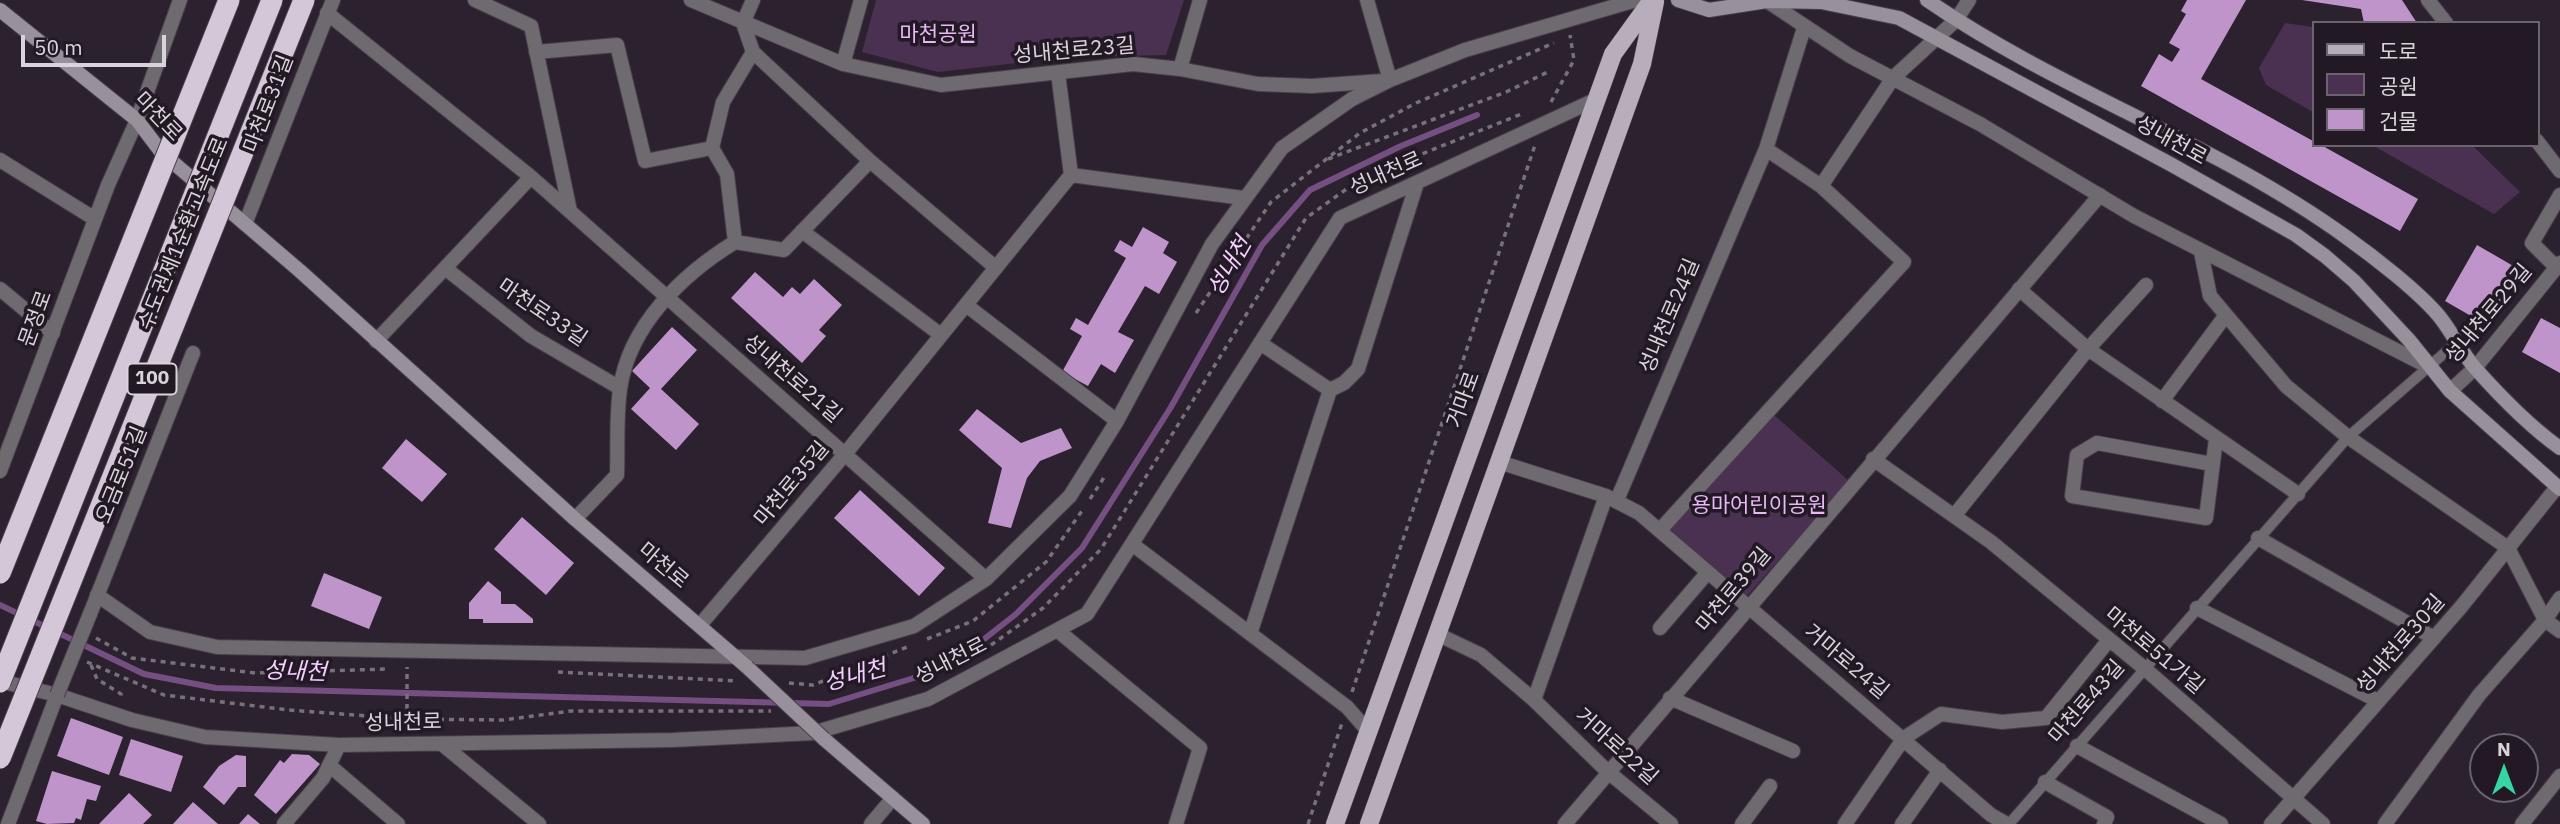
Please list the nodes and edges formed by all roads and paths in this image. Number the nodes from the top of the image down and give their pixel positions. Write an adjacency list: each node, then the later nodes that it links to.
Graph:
1 (180, 0): 35 (street, 문정로)
2 (229, 0): 100 (highway, bridge)
3 (272, 0): 122 (highway, 수도권제1순환고속도로 / 100, bridge)
4 (304, 0): 139 (highway, 수도권제1순환고속도로 / 100, bridge)
5 (475, 0): 25 (street)
6 (691, 0): 22 (street, 성내천로23길)
7 (753, 0): 22 (street)
8 (861, 0): 27 (street)
9 (1200, 0): 28 (street)
10 (1367, 0): 32 (street)
11 (1636, 0): 32 (street)
12 (1654, 0): 33 (main road, 거마로); 86 (main road, 거마로)
13 (1678, 0): 17 (street, 성내천로)
14 (1927, 0): 20 (street, 성내천로)
15 (1969, 0): 20 (street)
16 (2428, 0): 21 (street)
17 (1767, 1): 23 (street); 24 (street, 성내천로)
18 (330, 6): 45 (street, 성내천로21길); 53 (street, 마천로31길)
19 (0, 10): 35 (street, 마천로)
20 (1956, 20): 24 (street); 71 (street, 성내천로)
21 (2444, 21)
22 (743, 23): 26 (street); 27 (street, 성내천로23길)
23 (1804, 28): 31 (street); 39 (street, 성내천로24길)
24 (1937, 37): 31 (street); 74 (street, 성내천로)
25 (536, 52): 38 (street); 51 (street)
26 (753, 52): 38 (street); 41 (street)
27 (843, 64): 30 (street, 성내천로23길)
28 (1180, 69): 30 (street, 성내천로23길); 32 (street, 성내천로23길)
29 (1550, 71): 42 (path)
30 (1058, 73): 44 (street)
31 (1893, 78): 47 (street); 48 (street)
32 (1390, 80): 50 (street)
33 (1597, 99): 36 (street, 성내천로); 133 (main road, 거마로)
34 (1526, 112): 117 (path)
35 (137, 120): 52 (street, 문정로); 53 (street, 마천로)
36 (1541, 127): 42 (path, 거마로); 46 (street, 성내천로); 126 (path, 거마로)
37 (2539, 144): 43 (street)
38 (712, 148): 55 (street)
39 (1766, 149): 47 (street); 92 (street, 성내천로24길)
40 (0, 160): 52 (street)
41 (870, 161): 54 (street); 59 (street)
42 (1324, 161): 66 (path)
43 (2560, 171)
44 (1071, 175): 50 (street); 59 (street, 마천로35길)
45 (531, 177): 51 (street, 성내천로21길); 58 (street)
46 (1417, 183): 70 (street, 성내천로); 77 (street)
47 (1821, 186): 95 (street)
48 (2100, 195): 56 (street); 62 (street, 마천로39길)
49 (2560, 195): 57 (street)
50 (1243, 198): 80 (street)
51 (570, 211): 63 (street, 성내천로21길)
52 (95, 219): 67 (street, 문정로)
53 (245, 224): 69 (street, 마천로)
54 (802, 231): 55 (street); 68 (street)
55 (735, 242): 63 (street)
56 (2201, 251): 65 (street); 74 (street)
57 (2558, 265): 75 (street, 성내천로29길)
58 (445, 268): 69 (street); 76 (street, 마천로33길)
59 (996, 268): 64 (street, 마천로35길)
60 (2146, 285): 72 (street)
61 (0, 289): 67 (street)
62 (2019, 289): 72 (street); 85 (street, 마천로39길)
63 (668, 298): 76 (street); 84 (street, 성내천로21길)
64 (966, 305): 68 (street, 마천로35길); 80 (street)
65 (2226, 315): 79 (street); 81 (street)
66 (1191, 321)
67 (53, 333): 88 (street, 문정로)
68 (941, 335): 84 (street, 마천로35길)
69 (376, 341): 94 (street, 마천로)
70 (1260, 343): 77 (street); 97 (street, 성내천로)
71 (2456, 343): 74 (lane, 마천로43길); 75 (street, 성내천로)
72 (2088, 349): 79 (street); 93 (street)
73 (193, 352): 102 (street, 오금로51길)
74 (2427, 366): 78 (street, 성내천로); 81 (lane, 마천로43길)
75 (2475, 368): 78 (street, 성내천로29길); 83 (street, 성내천로)
76 (620, 388): 94 (street)
77 (1330, 390): 110 (street)
78 (2450, 391): 90 (street, 성내천로)
79 (2162, 401): 82 (street)
80 (1117, 421): 101 (street)
81 (2348, 438): 91 (lane, 마천로43길); 98 (street)
82 (2216, 439): 87 (street); 91 (street)
83 (2560, 448)
84 (845, 454): 101 (street, 성내천로21길); 107 (street, 마천로35길)
85 (1873, 459): 93 (street, 마천로51가길); 104 (street, 마천로39길)
86 (1499, 462): 92 (street, 거마로24길); 112 (main road, 거마로)
87 (2212, 464): 87 (street)
88 (0, 471)
89 (1105, 474): 115 (path)
90 (2559, 488): 98 (street, 성내천로30길)
91 (2298, 494): 96 (lane, 마천로43길)
92 (1611, 498): 95 (street, 거마로24길); 128 (street, 성내천로24길)
93 (1954, 516): 114 (street, 마천로51가길)
94 (575, 519): 107 (street, 마천로)
95 (1660, 530): 99 (street, 거마로24길)
96 (2258, 538): 105 (lane, 마천로43길); 113 (street)
97 (1132, 544): 109 (street, 성내천로); 110 (street)
98 (2508, 548): 106 (street); 113 (street, 성내천로30길)
99 (1708, 572): 104 (street, 거마로24길); 108 (street)
100 (0, 573)
101 (986, 579): 119 (street)
102 (97, 595): 119 (street); 125 (street, 오금로51길, bridge)
103 (2560, 598): 106 (street)
104 (1748, 606): 127 (street, 마천로39길); 134 (street, 거마로24길)
105 (2197, 608): 120 (lane, 마천로43길); 129 (street)
106 (2545, 620): 111 (street); 168 (street)
107 (700, 625): 119 (street, 마천로)
108 (1660, 628)
109 (1057, 630): 135 (street, 성내천로); 155 (street)
110 (1251, 631): 133 (street)
111 (2560, 631)
112 (1437, 634): 128 (street, 거마로22길); 158 (main road, 거마로)
113 (2434, 638): 129 (street, 성내천로30길)
114 (2109, 640): 120 (street, 마천로51가길); 134 (street)
115 (922, 641)
116 (910, 646): 123 (path)
117 (980, 652)
118 (407, 668): 132 (path)
119 (743, 668): 121 (path); 146 (street, 마천로, bridge)
120 (2144, 668): 137 (lane, 마천로43길); 147 (street, 마천로51가길)
121 (545, 671)
122 (0, 682): 125 (street, 성내천로)
123 (786, 683)
124 (121, 694): 132 (path)
125 (58, 695): 136 (street, 성내천로); 149 (street)
126 (1350, 698)
127 (1670, 698): 138 (street); 142 (street, 마천로39길)
128 (1534, 699): 142 (street, 거마로22길)
129 (2378, 701): 147 (street, 성내천로30길)
130 (774, 711): 132 (path)
131 (1344, 714): 156 (path)
132 (407, 719)
133 (1368, 731): 157 (main road, 거마로)
134 (1904, 738): 141 (street, 거마로24길); 161 (street)
135 (442, 744): 136 (street, 성내천로); 152 (street)
136 (339, 745): 140 (street)
137 (2077, 746): 144 (lane, 마천로43길); 165 (street)
138 (1793, 751)
139 (0, 758)
140 (329, 765): 150 (street); 151 (street)
141 (1940, 770): 162 (street); 163 (street, 거마로24길)
142 (1607, 771): 148 (street, 거마로22길); 159 (street, 마천로39길)
143 (2560, 776): 169 (street)
144 (2045, 782): 163 (lane, 마천로43길); 164 (street)
145 (1770, 786): 160 (street)
146 (893, 798): 153 (street); 154 (street, 마천로)
147 (2293, 800): 166 (street, 성내천로30길); 167 (street, 마천로51가길)
148 (1670, 823)
149 (8, 824)
150 (284, 824)
151 (398, 824)
152 (540, 824)
153 (871, 824)
154 (923, 824)
155 (1176, 824)
156 (1308, 824)
157 (1335, 824)
158 (1369, 824)
159 (1565, 824)
160 (1742, 824)
161 (1845, 824)
162 (1902, 824)
163 (2008, 824)
164 (2104, 824)
165 (2221, 824)
166 (2271, 824)
167 (2323, 824)
168 (2385, 824)
169 (2522, 824)

